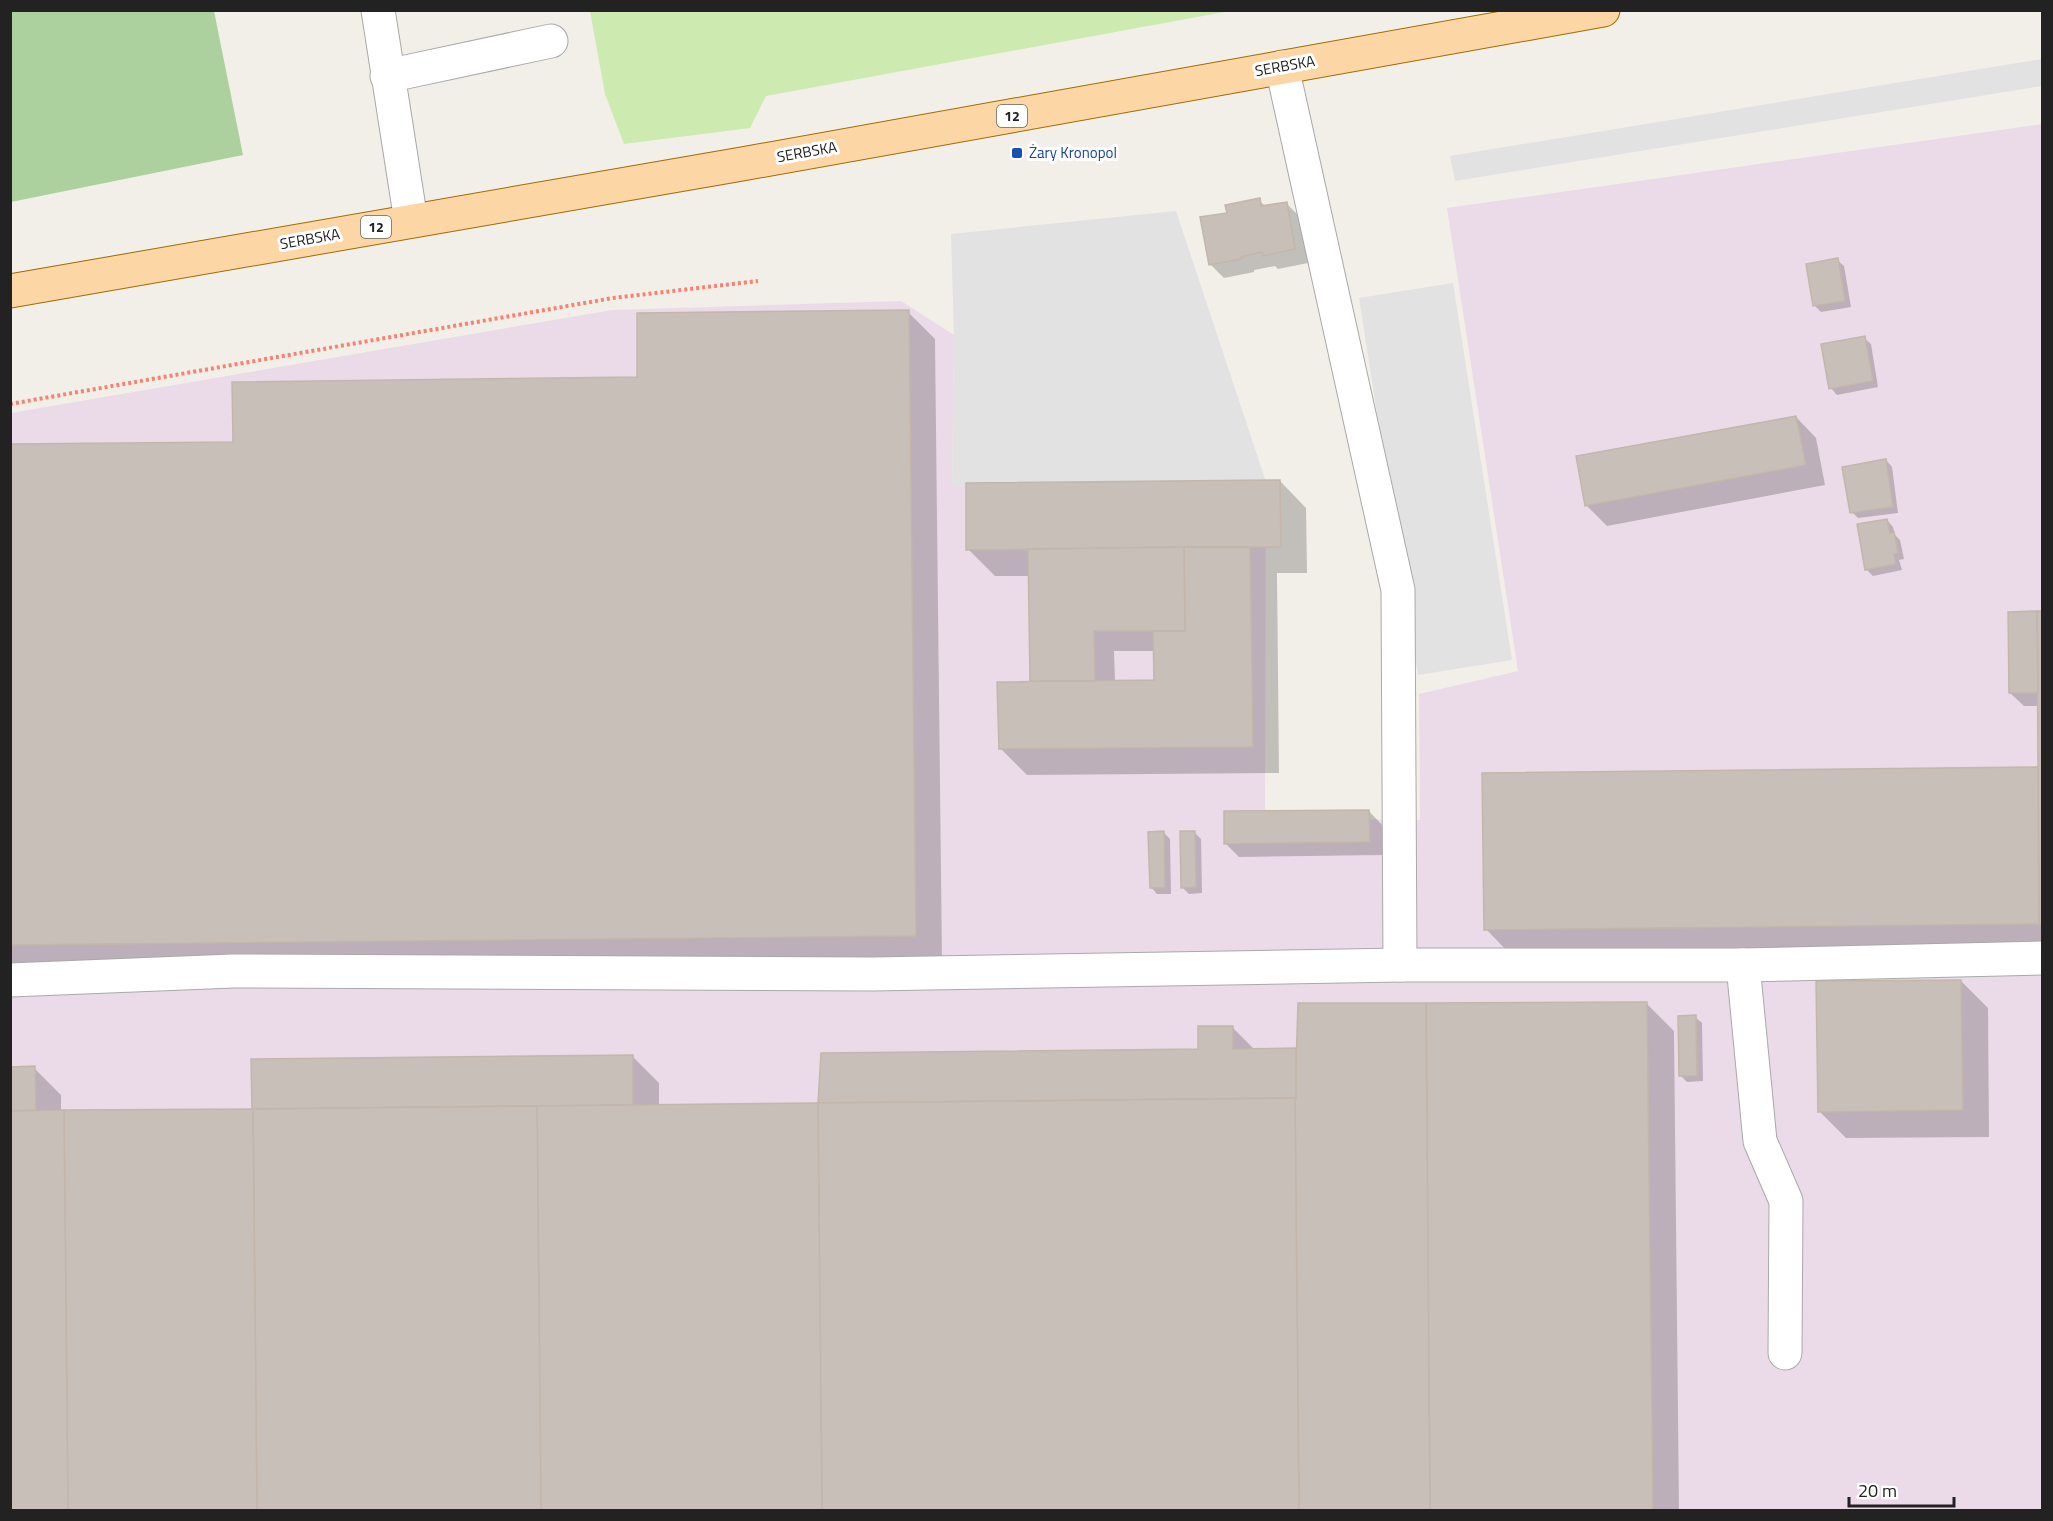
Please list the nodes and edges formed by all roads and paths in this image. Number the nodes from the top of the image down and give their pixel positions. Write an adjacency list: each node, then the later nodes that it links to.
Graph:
1 (378, 10): 5 (lane)
2 (1603, 10): 4 (main road, SERBSKA / 12)
3 (551, 41): 5 (lane)
4 (1282, 67): 6 (main road, SERBSKA / 12); 11 (lane)
5 (387, 76): 6 (lane)
6 (411, 221): 8 (main road, SERBSKA / 12)
7 (758, 281): 9 (path)
8 (10, 291)
9 (10, 404)
10 (2043, 958): 12 (lane)
11 (1400, 965): 12 (lane); 13 (lane)
12 (1743, 965): 14 (lane)
13 (10, 980)
14 (1785, 1353)

